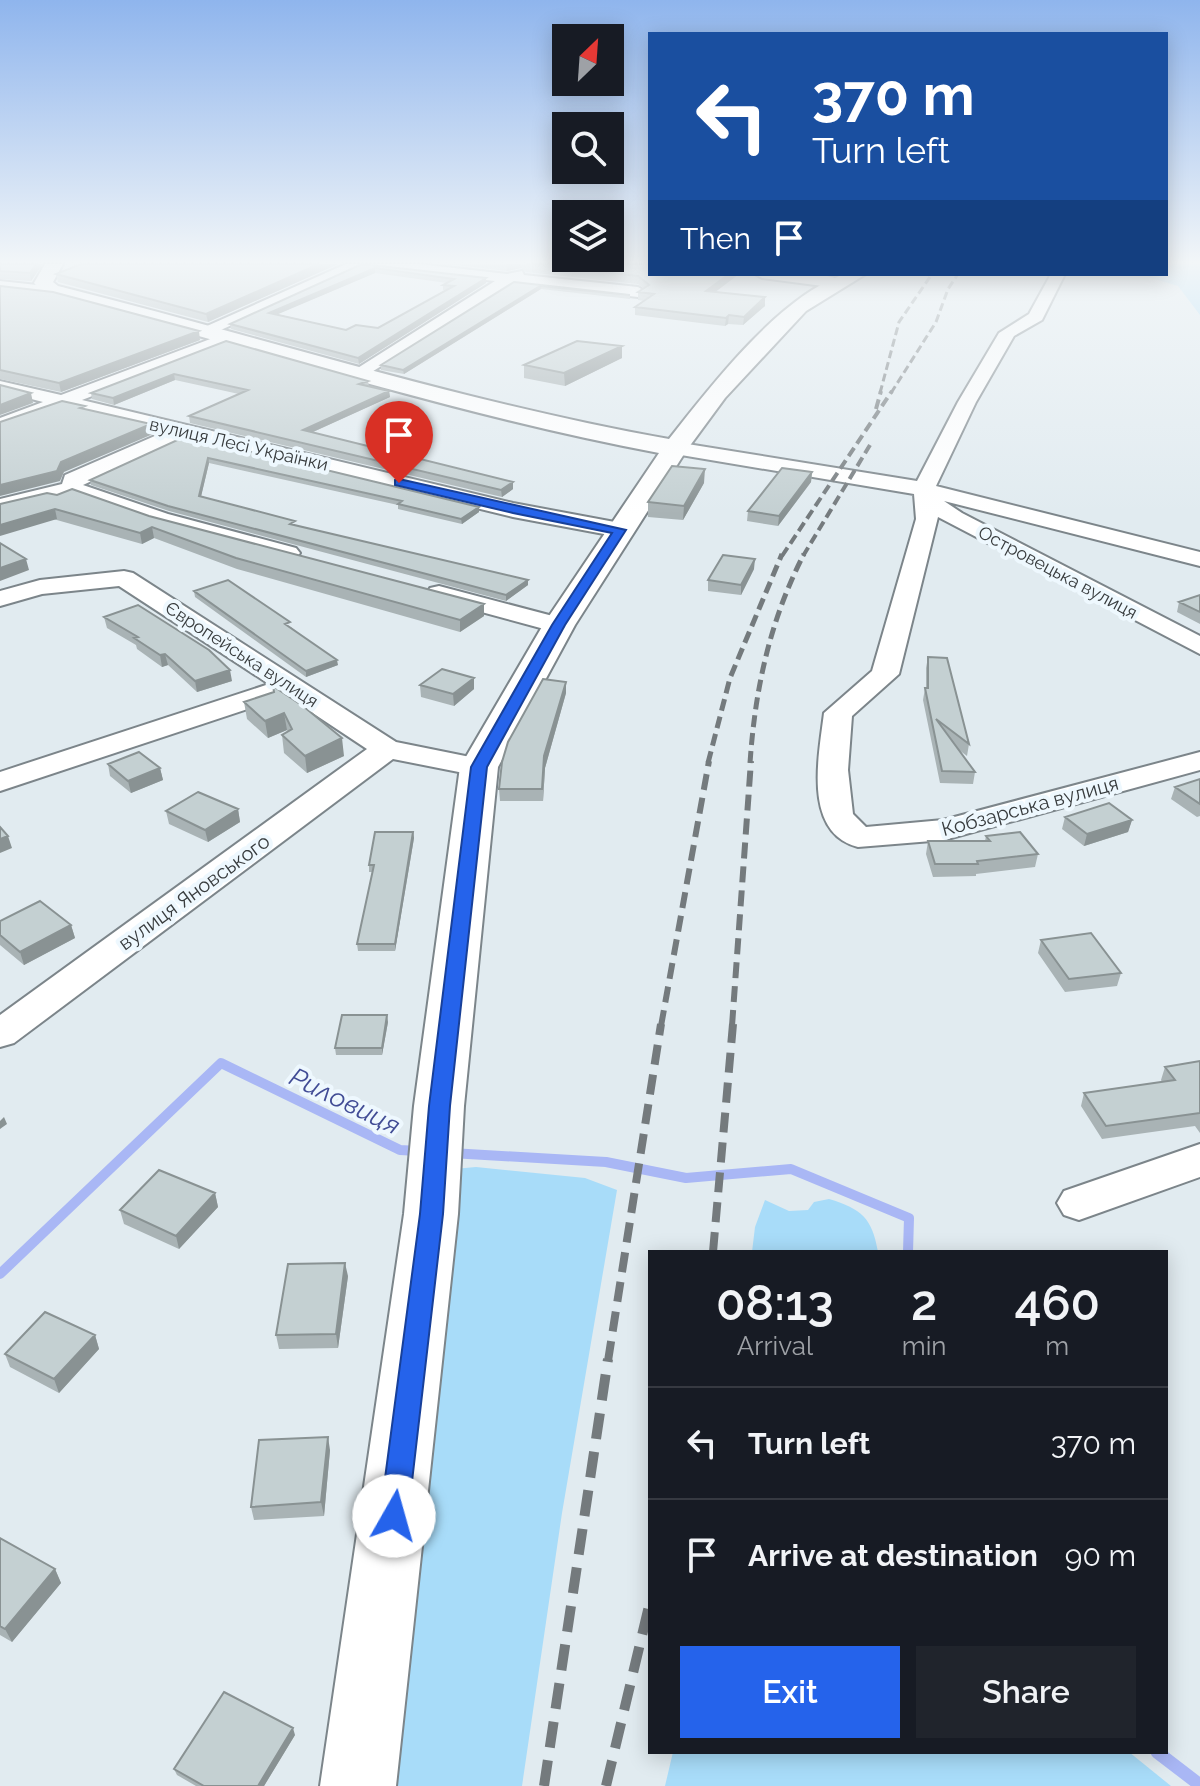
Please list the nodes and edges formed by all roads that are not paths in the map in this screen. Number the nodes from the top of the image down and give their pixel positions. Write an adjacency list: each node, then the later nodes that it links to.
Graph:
1 (203, 347): 8 (street)
2 (264, 347): 6 (street)
3 (402, 347): 6 (street)
4 (759, 347): 11 (street)
5 (999, 347): 13 (street)
6 (359, 375): 11 (street)
7 (0, 386): 8 (street, вулиця Лесі Українки)
8 (63, 402): 9 (street); 10 (street, вулиця Лесі Українки)
9 (0, 425)
10 (182, 431): 12 (street); 16 (street, вулиця Лесі Українки)
11 (675, 448): 13 (street, Островецька вулиця); 16 (street)
12 (72, 488): 14 (street); 15 (street); 17 (street)
13 (924, 489): 18 (street, Островецька вулиця); 22 (street, Островецька вулиця); 25 (street, Кобзарська вулиця)
14 (0, 506)
15 (0, 515)
16 (620, 530): 21 (street)
17 (313, 559)
18 (1200, 559)
19 (421, 588): 21 (street)
20 (0, 599): 23 (street, Європейська вулиця)
21 (559, 625): 26 (street)
22 (1200, 646)
23 (291, 686): 24 (street, Європейська вулиця); 27 (street)
24 (387, 749): 26 (street, Європейська вулиця); 28 (street, вулиця Яновського)
25 (1200, 761)
26 (479, 767): 31 (street)
27 (0, 782)
28 (0, 1034)
29 (1200, 1160): 30 (street)
30 (1079, 1203)
31 (358, 1786)

